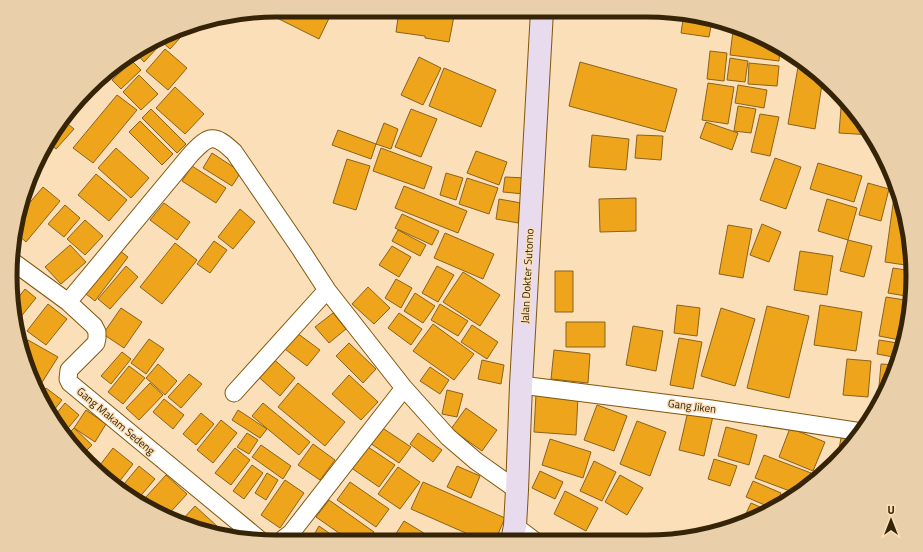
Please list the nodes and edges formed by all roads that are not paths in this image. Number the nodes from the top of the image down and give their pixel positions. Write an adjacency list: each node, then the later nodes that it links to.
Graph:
1 (542, 17): 5 (main road, Jalan Dokter Sutomo)
2 (18, 265): 4 (street, Gang Makam Sedeng)
3 (327, 290): 4 (street); 6 (street); 7 (street)
4 (68, 302): 10 (street, Gang Makam Sedeng)
5 (521, 385): 8 (street, Gang Jiken); 9 (main road, Jalan Dokter Sutomo)
6 (404, 388): 9 (street); 12 (street)
7 (234, 393)
8 (854, 431)
9 (517, 490): 11 (main road, Jalan Dokter Sutomo)
10 (252, 534)
11 (514, 534)
12 (288, 535)

